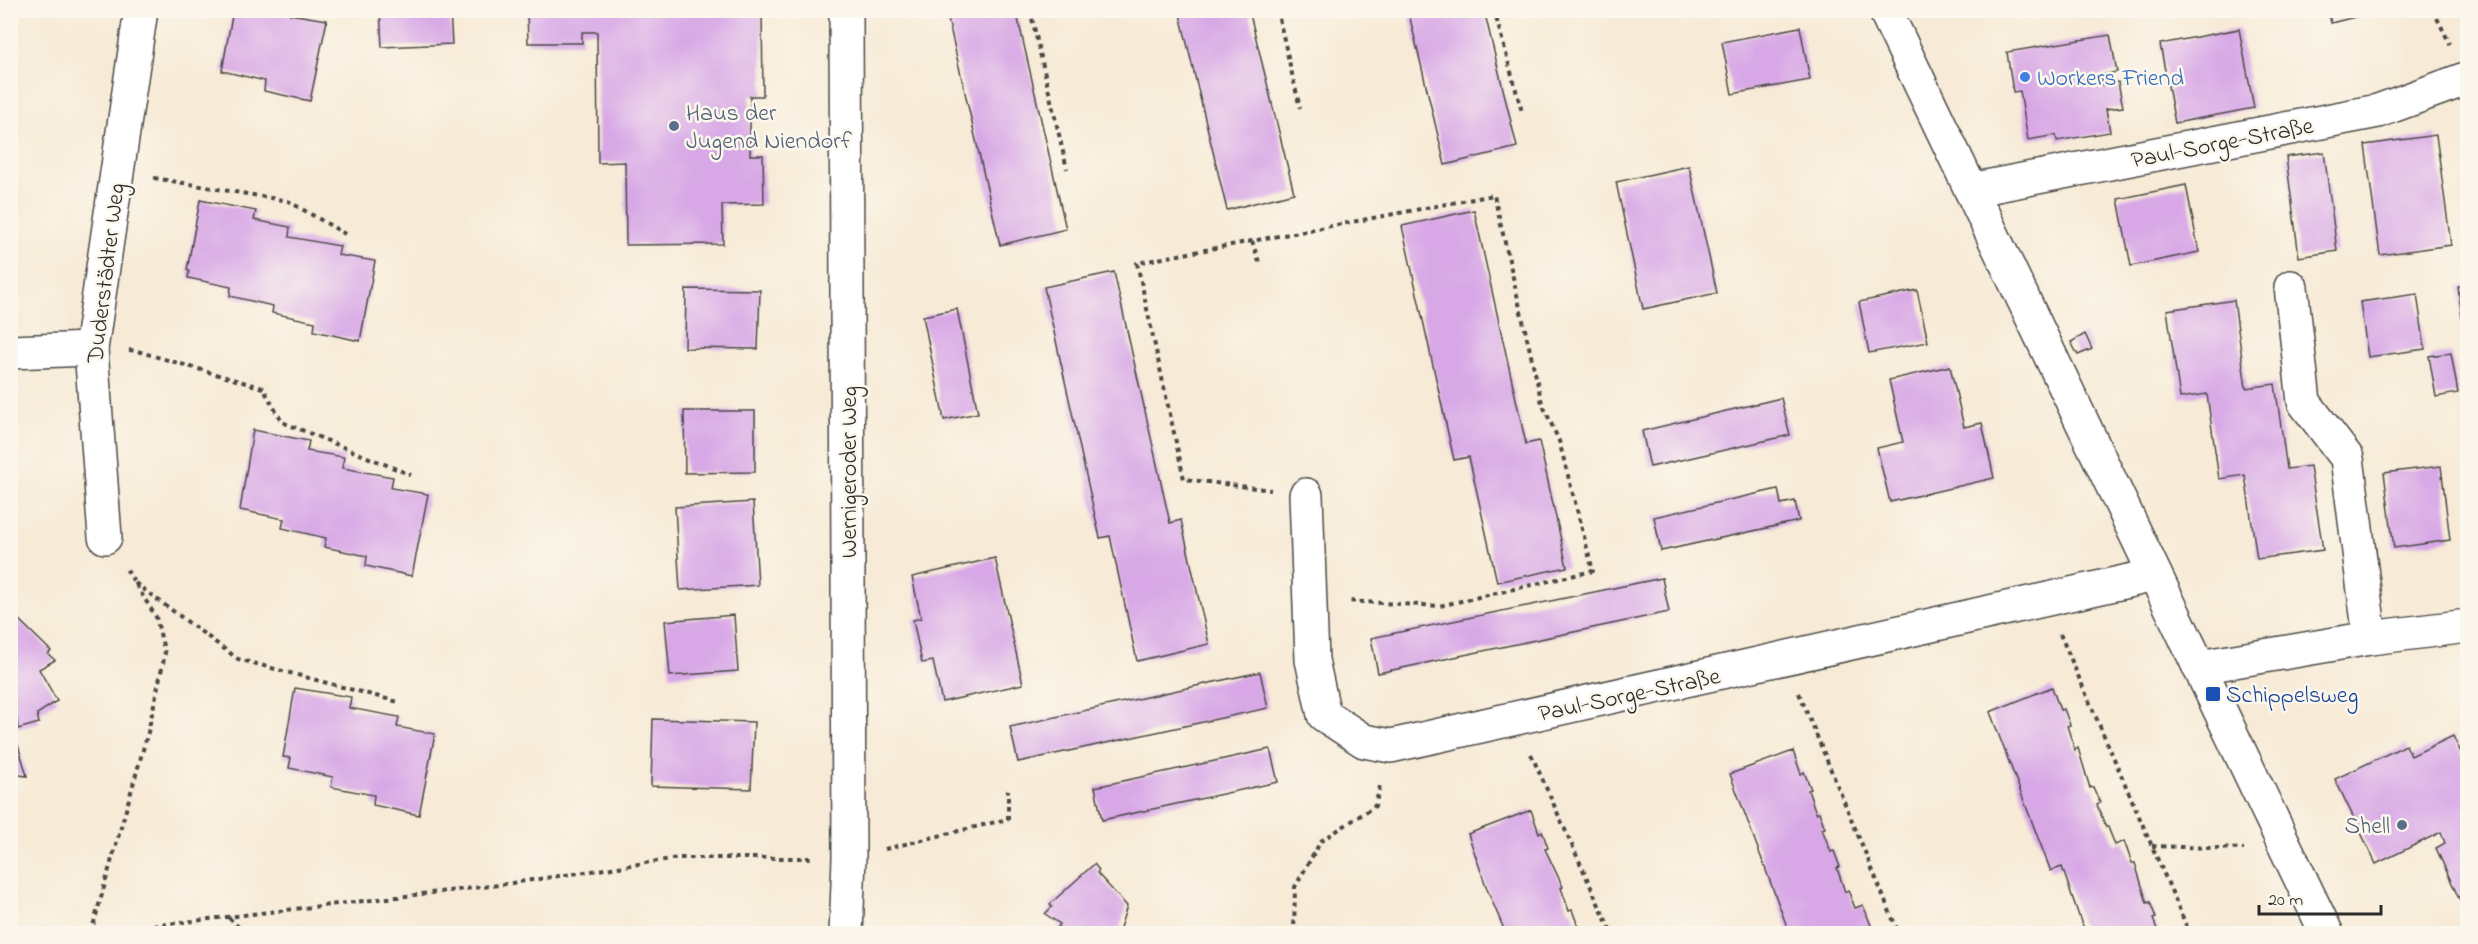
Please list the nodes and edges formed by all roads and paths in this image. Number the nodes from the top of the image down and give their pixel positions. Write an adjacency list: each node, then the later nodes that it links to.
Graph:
1 (141, 10): 11 (street, Duderstädter Weg)
2 (846, 10): 36 (street, Wernigeroder Weg)
3 (1030, 10): 10 (path)
4 (1277, 10): 8 (path)
5 (1494, 10): 9 (path)
6 (1885, 10): 12 (street)
7 (2468, 78): 12 (street, Paul-Sorge-Straße)
8 (1300, 108)
9 (1522, 112)
10 (1067, 169)
11 (118, 172): 13 (path); 17 (street, Duderstädter Weg)
12 (1971, 190): 22 (street)
13 (345, 234)
14 (1252, 241): 15 (path); 20 (path); 24 (path)
15 (1259, 262)
16 (2291, 287): 27 (street)
17 (91, 349): 18 (street); 19 (path); 21 (street, Duderstädter Weg)
18 (10, 352)
19 (411, 475)
20 (1306, 495): 24 (street, Paul-Sorge-Straße)
21 (105, 537): 23 (path)
22 (2155, 575): 25 (street, Paul-Sorge-Straße); 29 (street)
23 (134, 581): 30 (path); 39 (path)
24 (1310, 599): 32 (street, Paul-Sorge-Straße)
25 (2045, 600): 28 (street, Paul-Sorge-Straße); 34 (path)
26 (2468, 626): 27 (street)
27 (2370, 638): 29 (street)
28 (1784, 660): 31 (street, Paul-Sorge-Straße); 44 (path)
29 (2199, 667): 35 (street)
30 (398, 702)
31 (1515, 718): 32 (street, Paul-Sorge-Straße); 43 (path)
32 (1391, 746): 42 (path)
33 (1008, 790): 36 (path)
34 (2152, 846): 35 (path); 45 (path)
35 (2287, 850): 46 (street)
36 (849, 858): 37 (path); 41 (street, Wernigeroder Weg)
37 (228, 917): 39 (path); 40 (path)
38 (10, 929): 39 (path)
39 (91, 933)
40 (246, 933)
41 (846, 933)
42 (1294, 933)
43 (1612, 933)
44 (1899, 933)
45 (2190, 933)
46 (2327, 933)

